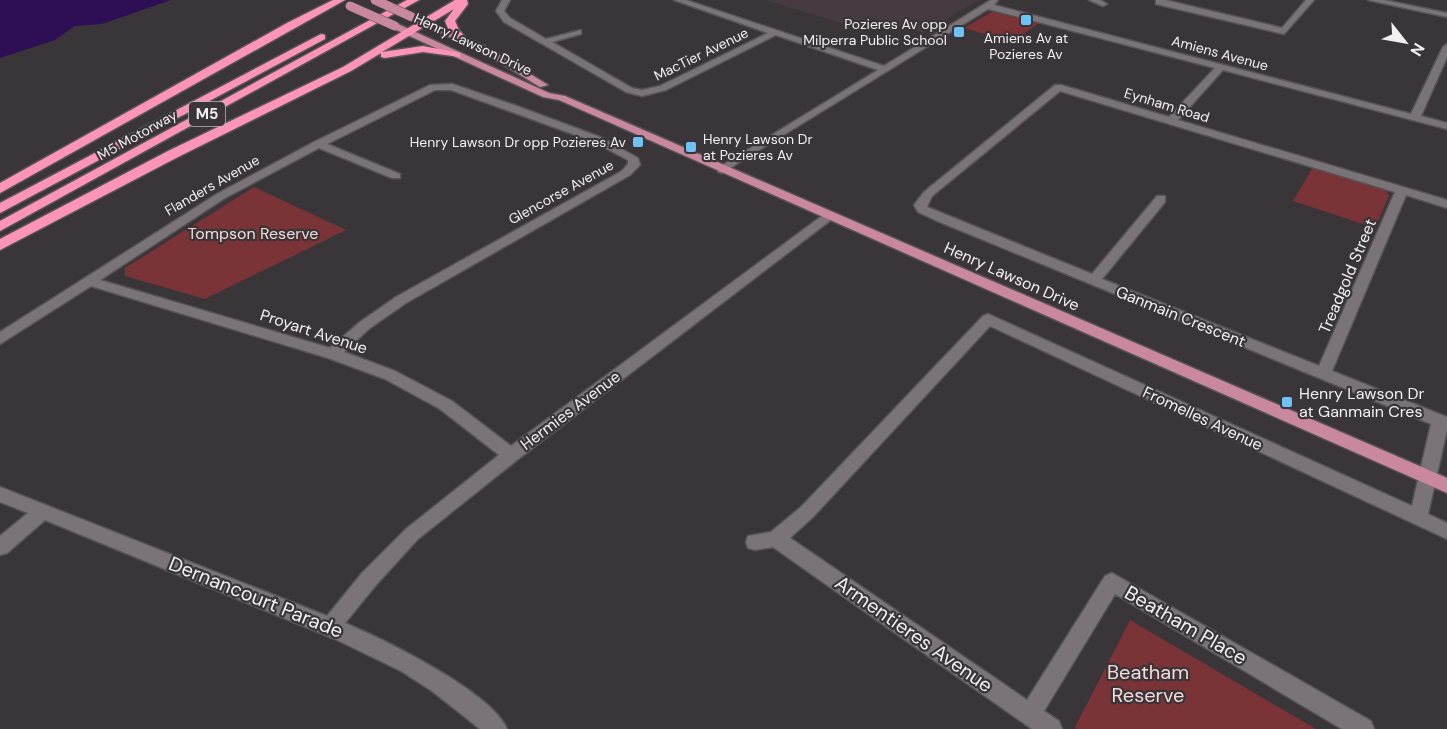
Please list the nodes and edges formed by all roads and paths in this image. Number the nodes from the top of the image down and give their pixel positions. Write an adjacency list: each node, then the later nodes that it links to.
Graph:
1 (315, 0): 18 (highway)
2 (339, 0): 18 (highway); 20 (main road, Henry Lawson Drive, bridge)
3 (375, 0): 17 (main road, Henry Lawson Drive, bridge)
4 (391, 0): 41 (highway, M5 Motorway / M5)
5 (414, 0): 44 (highway, M5 Motorway / M5)
6 (464, 0): 17 (highway); 22 (highway)
7 (506, 0): 23 (street, MacTier Avenue)
8 (678, 0): 21 (street)
9 (997, 0): 15 (street)
10 (1093, 0): 14 (street)
11 (1161, 0): 12 (street)
12 (1310, 0)
13 (1372, 0): 16 (street)
14 (1103, 4)
15 (987, 6): 26 (street, Amiens Avenue); 28 (street)
16 (1447, 15)
17 (426, 23): 20 (highway); 22 (main road, Henry Lawson Drive)
18 (291, 24): 37 (highway)
19 (578, 32): 23 (street)
20 (409, 33): 25 (main road, Henry Lawson Drive); 27 (highway)
21 (774, 33): 23 (street, MacTier Avenue); 28 (street)
22 (461, 39): 30 (main road, Henry Lawson Drive)
23 (544, 42)
24 (1447, 47): 31 (street)
25 (456, 55): 27 (highway); 30 (main road, Henry Lawson Drive)
26 (1221, 67): 31 (street, Amiens Avenue); 32 (street)
27 (347, 69): 45 (highway)
28 (885, 69): 35 (street)
29 (452, 87): 34 (street, Flanders Avenue); 49 (street, Glencorse Avenue)
30 (562, 98): 35 (main road, Henry Lawson Drive)
31 (1415, 117): 33 (street, Amiens Avenue)
32 (1171, 121): 38 (street, Eynham Road); 42 (street, Eynham Road)
33 (1447, 126)
34 (318, 144): 36 (street); 47 (street, Flanders Avenue)
35 (722, 170): 43 (main road, Henry Lawson Drive)
36 (396, 176)
37 (0, 189)
38 (1402, 190): 40 (street, Eynham Road); 50 (street, Treadgold Street)
39 (1161, 199): 46 (street)
40 (1447, 204)
41 (0, 209)
42 (922, 209): 46 (street, Ganmain Crescent)
43 (830, 216): 52 (street, Hermies Avenue); 53 (main road, Henry Lawson Drive)
44 (0, 227)
45 (0, 245)
46 (1094, 280): 50 (street, Ganmain Crescent)
47 (88, 281): 48 (street, Flanders Avenue); 49 (street, Proyart Avenue)
48 (0, 339)
49 (333, 354): 52 (street, Proyart Avenue)
50 (1323, 374): 51 (street, Ganmain Crescent)
51 (1444, 423): 53 (street, Ganmain Crescent)
52 (510, 455): 62 (street, Hermies Avenue)
53 (1428, 478): 54 (main road, Henry Lawson Drive); 57 (street)
54 (1447, 486)
55 (0, 494): 56 (street, Dernancourt Parade)
56 (43, 512): 61 (street); 62 (street, Dernancourt Parade)
57 (1418, 517): 58 (street, Fromelles Avenue); 59 (street, Fromelles Avenue)
58 (1447, 531)
59 (776, 539): 60 (street); 63 (street, Armentieres Avenue)
60 (755, 542)
61 (0, 547)
62 (331, 626): 64 (street, Dernancourt Parade)
63 (1030, 715): 65 (street, Armentieres Avenue); 66 (street, Beatham Place)
64 (496, 729)
65 (1051, 729)
66 (1363, 729)

